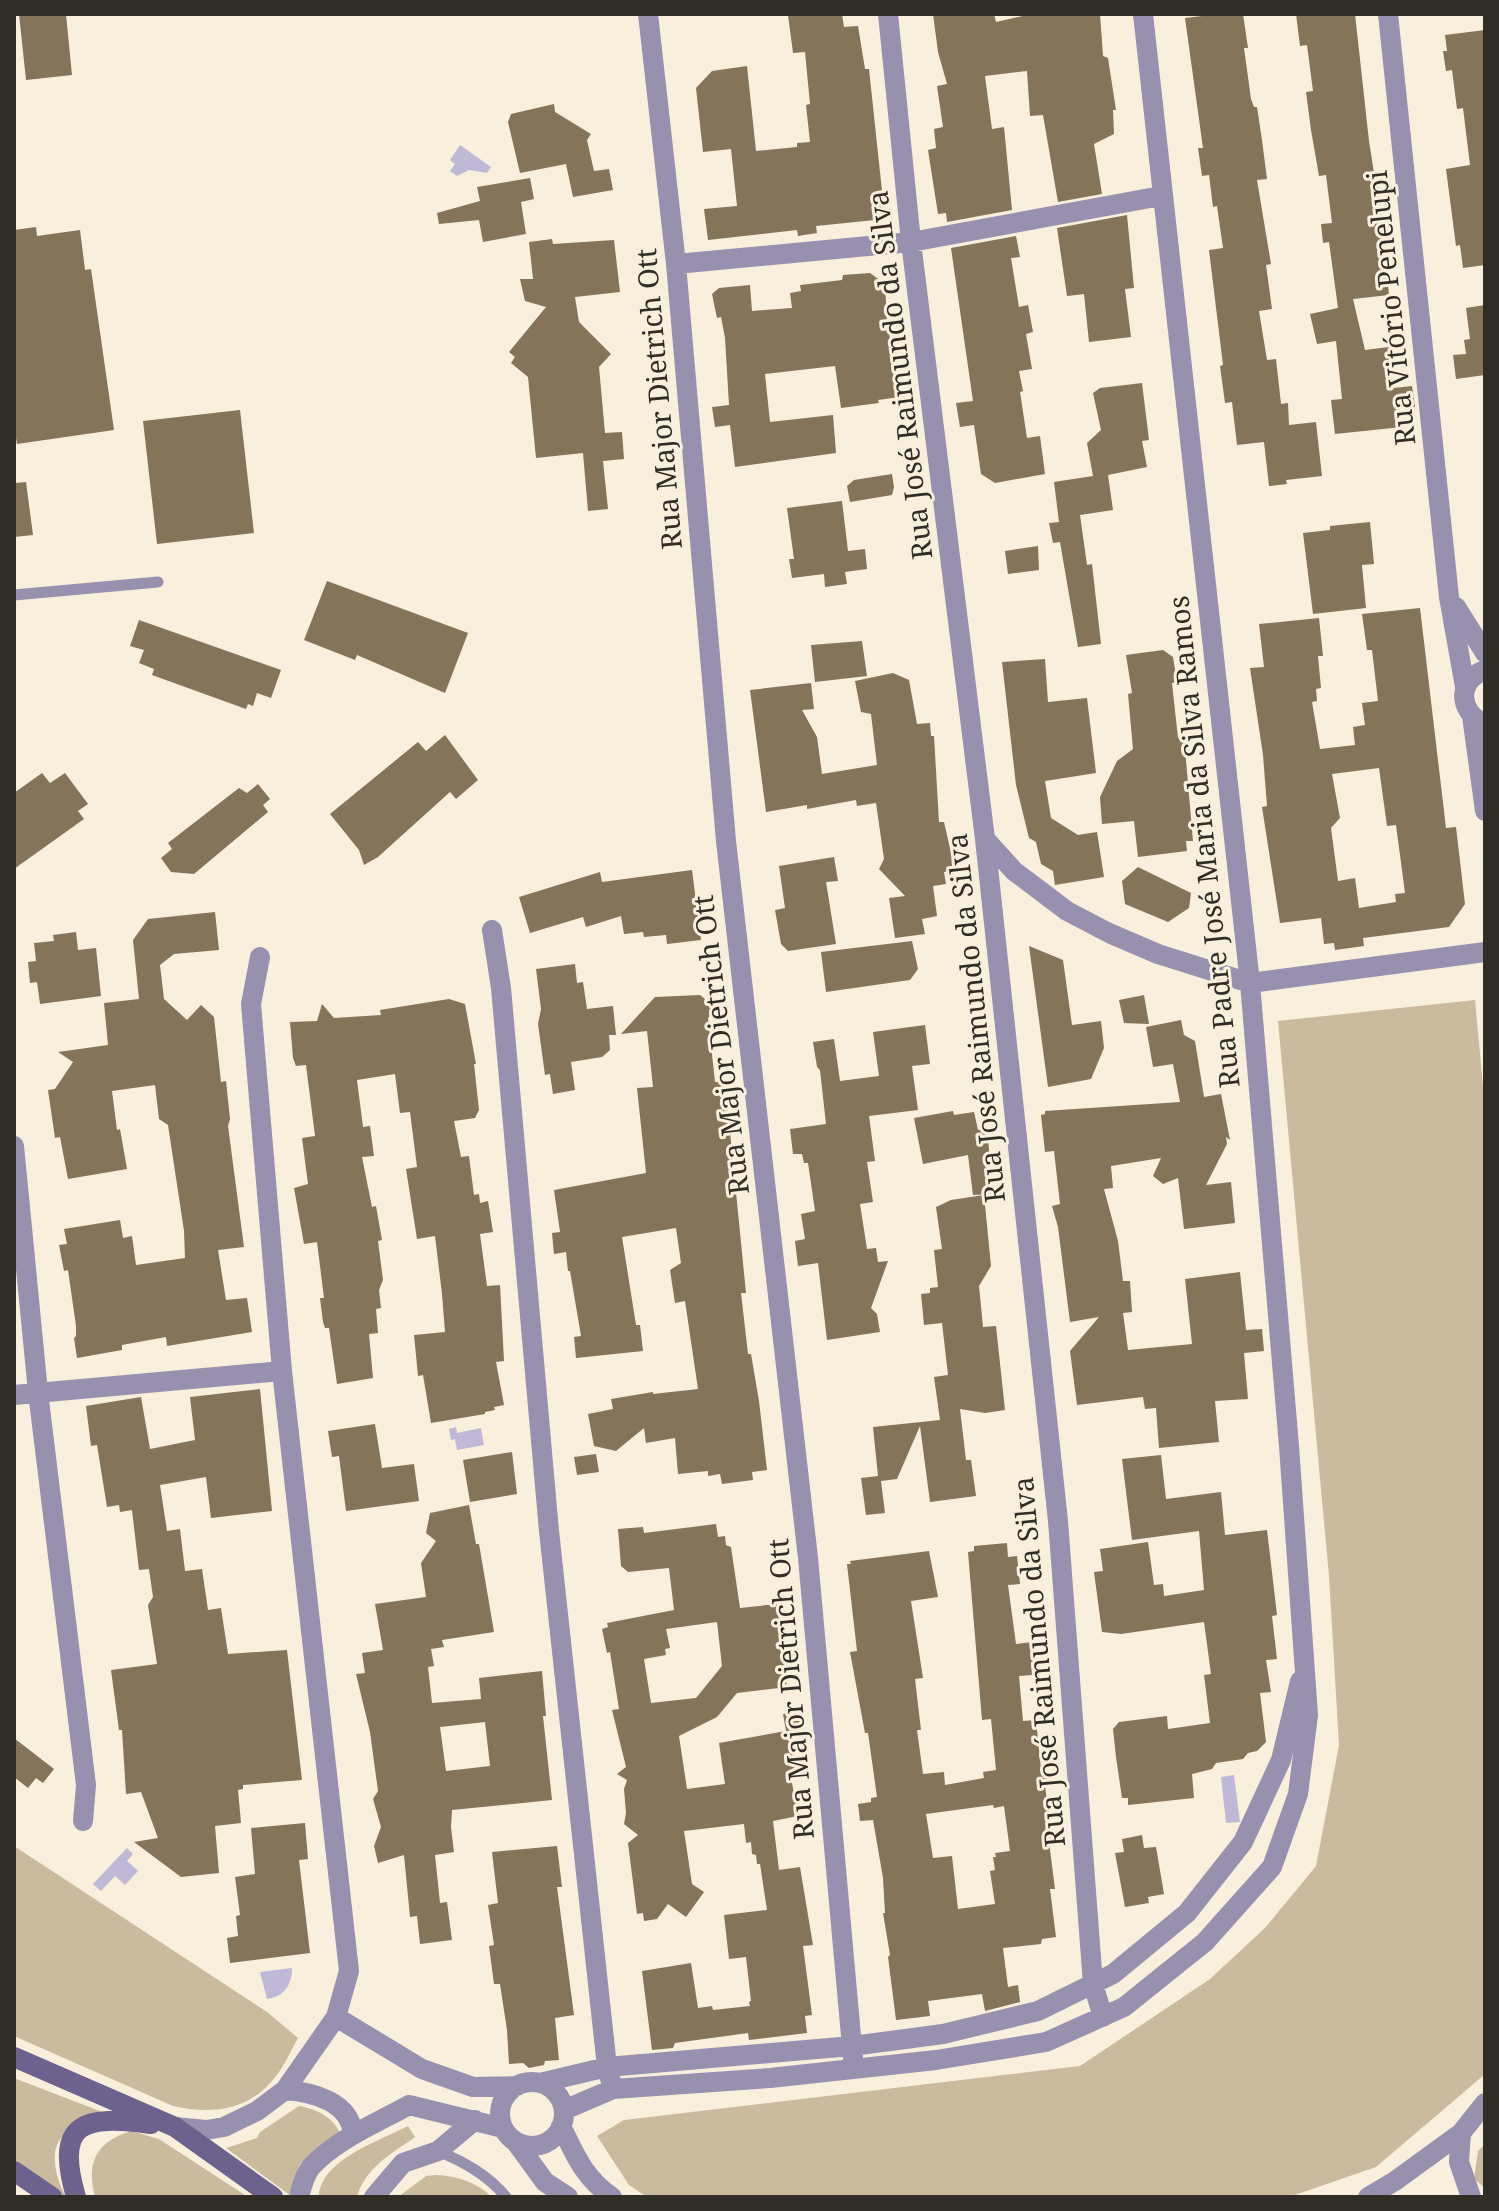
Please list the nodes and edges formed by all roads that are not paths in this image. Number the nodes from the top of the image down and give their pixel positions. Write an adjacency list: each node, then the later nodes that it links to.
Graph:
1 (648, 14): 7 (street, Rua Major Dietrich Ott)
2 (888, 14): 6 (street, Rua José Raimundo da Silva)
3 (1143, 14): 5 (street, Rua Padre José Maria da Silva Ramos)
4 (1388, 14): 10 (street, Rua Vitório Penelupi)
5 (1161, 196): 6 (street); 20 (street, Rua Padre José Maria da Silva Ramos)
6 (911, 242): 7 (street); 16 (street, Rua José Raimundo da Silva)
7 (676, 264): 30 (street, Rua Major Dietrich Ott)
8 (158, 582): 9 (lane)
9 (14, 595)
10 (1449, 597): 11 (street); 13 (street, Rua Vitório Penelupi)
11 (1485, 653)
12 (1485, 670): 13 (street)
13 (1465, 687): 14 (street, Rua Vitório Penelupi)
14 (1478, 720): 15 (street, Rua Vitório Penelupi)
15 (1485, 811)
16 (985, 839): 20 (street); 27 (street, Rua José Raimundo da Silva)
17 (492, 930): 32 (street)
18 (1485, 952): 20 (street)
19 (260, 957): 22 (street)
20 (1250, 983): 25 (street, Rua Padre José Maria da Silva Ramos)
21 (14, 1146): 23 (street)
22 (282, 1371): 23 (street); 28 (street)
23 (38, 1392): 24 (street); 26 (street)
24 (14, 1395)
25 (1304, 1666): 27 (street); 29 (street, Rua Padre José Maria da Silva Ramos)
26 (83, 1821)
27 (1093, 1984): 29 (street, Rua José Raimundo da Silva); 30 (street)
28 (336, 2017): 35 (street); 37 (street)
29 (1103, 2017): 33 (street, Rua Padre José Maria da Silva Ramos)
30 (852, 2046): 32 (street); 33 (street, Rua Major Dietrich Ott)
31 (14, 2057): 41 (main road)
32 (607, 2067): 34 (street); 36 (street)
33 (854, 2069): 36 (street, Rua Padre José Maria da Silva Ramos)
34 (540, 2083): 35 (street); 39 (street)
35 (517, 2086): 44 (street)
36 (613, 2089): 39 (street, Rua Padre José Maria da Silva Ramos)
37 (285, 2090): 41 (street); 43 (street)
38 (1485, 2103): 42 (street)
39 (562, 2118): 44 (street); 54 (street)
40 (475, 2120): 43 (street); 44 (street); 45 (street)
41 (175, 2127): 48 (main road); 49 (main road)
42 (1461, 2133): 55 (street); 56 (street)
43 (353, 2135): 50 (street)
44 (509, 2135): 53 (street)
45 (438, 2151): 51 (street); 52 (lane)
46 (14, 2171): 47 (main road)
47 (52, 2197)
48 (76, 2197)
49 (273, 2197)
50 (299, 2197)
51 (374, 2197)
52 (506, 2197)
53 (568, 2197)
54 (612, 2197)
55 (1368, 2197)
56 (1471, 2197)

